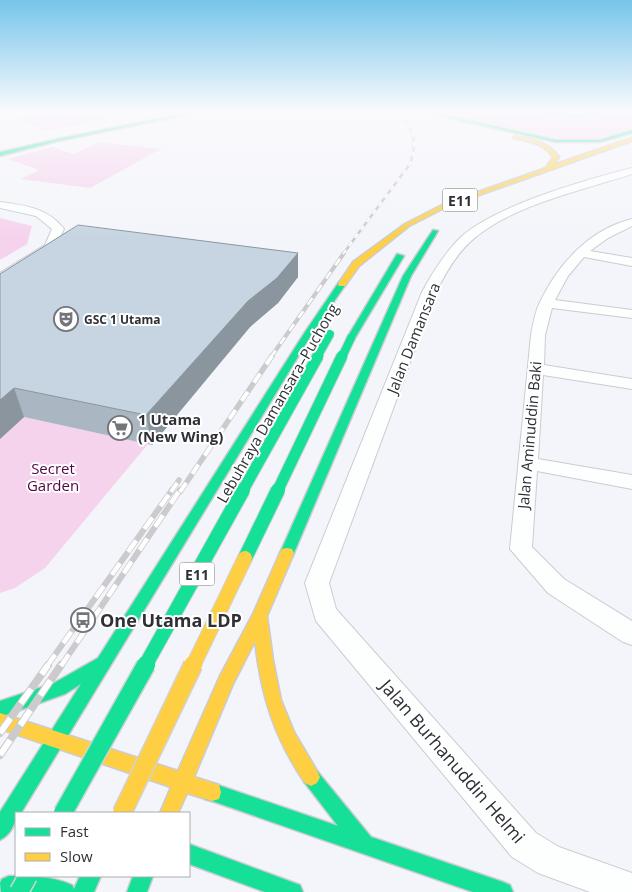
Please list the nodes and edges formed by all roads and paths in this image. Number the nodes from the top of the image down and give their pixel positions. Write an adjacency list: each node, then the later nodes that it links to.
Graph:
1 (555, 154): 4 (main road)
2 (592, 154): 4 (main road, E11)
3 (625, 154): 6 (main road, E11)
4 (547, 170): 12 (main road, E11)
5 (632, 171): 25 (street, Jalan Damansara)
6 (488, 203)
7 (0, 206): 17 (street)
8 (0, 212): 10 (street)
9 (632, 222): 13 (street, Jalan Aminuddin Baki)
10 (41, 228)
11 (37, 243): 15 (street)
12 (382, 245): 16 (main road, E11); 28 (main road)
13 (580, 253): 14 (street); 18 (street, Jalan Aminuddin Baki)
14 (632, 262)
15 (0, 267)
16 (369, 269)
17 (0, 279)
18 (546, 303): 19 (street); 21 (street, Jalan Aminuddin Baki)
19 (632, 314)
20 (333, 331): 43 (main road, Lebuhraya Damansara–Puchong / E11, bridge)
21 (535, 369): 22 (street); 23 (street, Jalan Aminuddin Baki)
22 (632, 384)
23 (527, 463): 24 (street); 27 (street, Jalan Aminuddin Baki)
24 (632, 482)
25 (317, 583): 54 (street, Jalan Burhanuddin Helmi)
26 (260, 616): 30 (main road); 45 (main road, E11, bridge); 48 (main road)
27 (632, 634)
28 (112, 657): 34 (main road); 37 (main road)
29 (124, 679): 31 (main road)
30 (226, 682): 32 (main road); 38 (main road)
31 (143, 701)
32 (204, 705)
33 (163, 708): 35 (main road)
34 (0, 709)
35 (188, 710)
36 (0, 721): 37 (main road)
37 (56, 740): 38 (main road); 40 (main road)
38 (182, 782): 46 (main road); 48 (main road)
39 (9, 789): 40 (main road)
40 (22, 794): 41 (main road); 47 (main road)
41 (36, 799)
42 (52, 805): 44 (main road)
43 (64, 812)
44 (73, 812)
45 (122, 812)
46 (169, 812)
47 (0, 830)
48 (364, 843): 60 (main road)
49 (190, 854): 59 (main road)
50 (27, 877): 55 (main road, bridge)
51 (91, 877): 57 (main road)
52 (143, 877): 58 (main road)
53 (0, 888): 56 (main road)
54 (632, 890)
55 (19, 892)
56 (65, 892)
57 (84, 892)
58 (137, 892)
59 (293, 892)
60 (503, 892)

